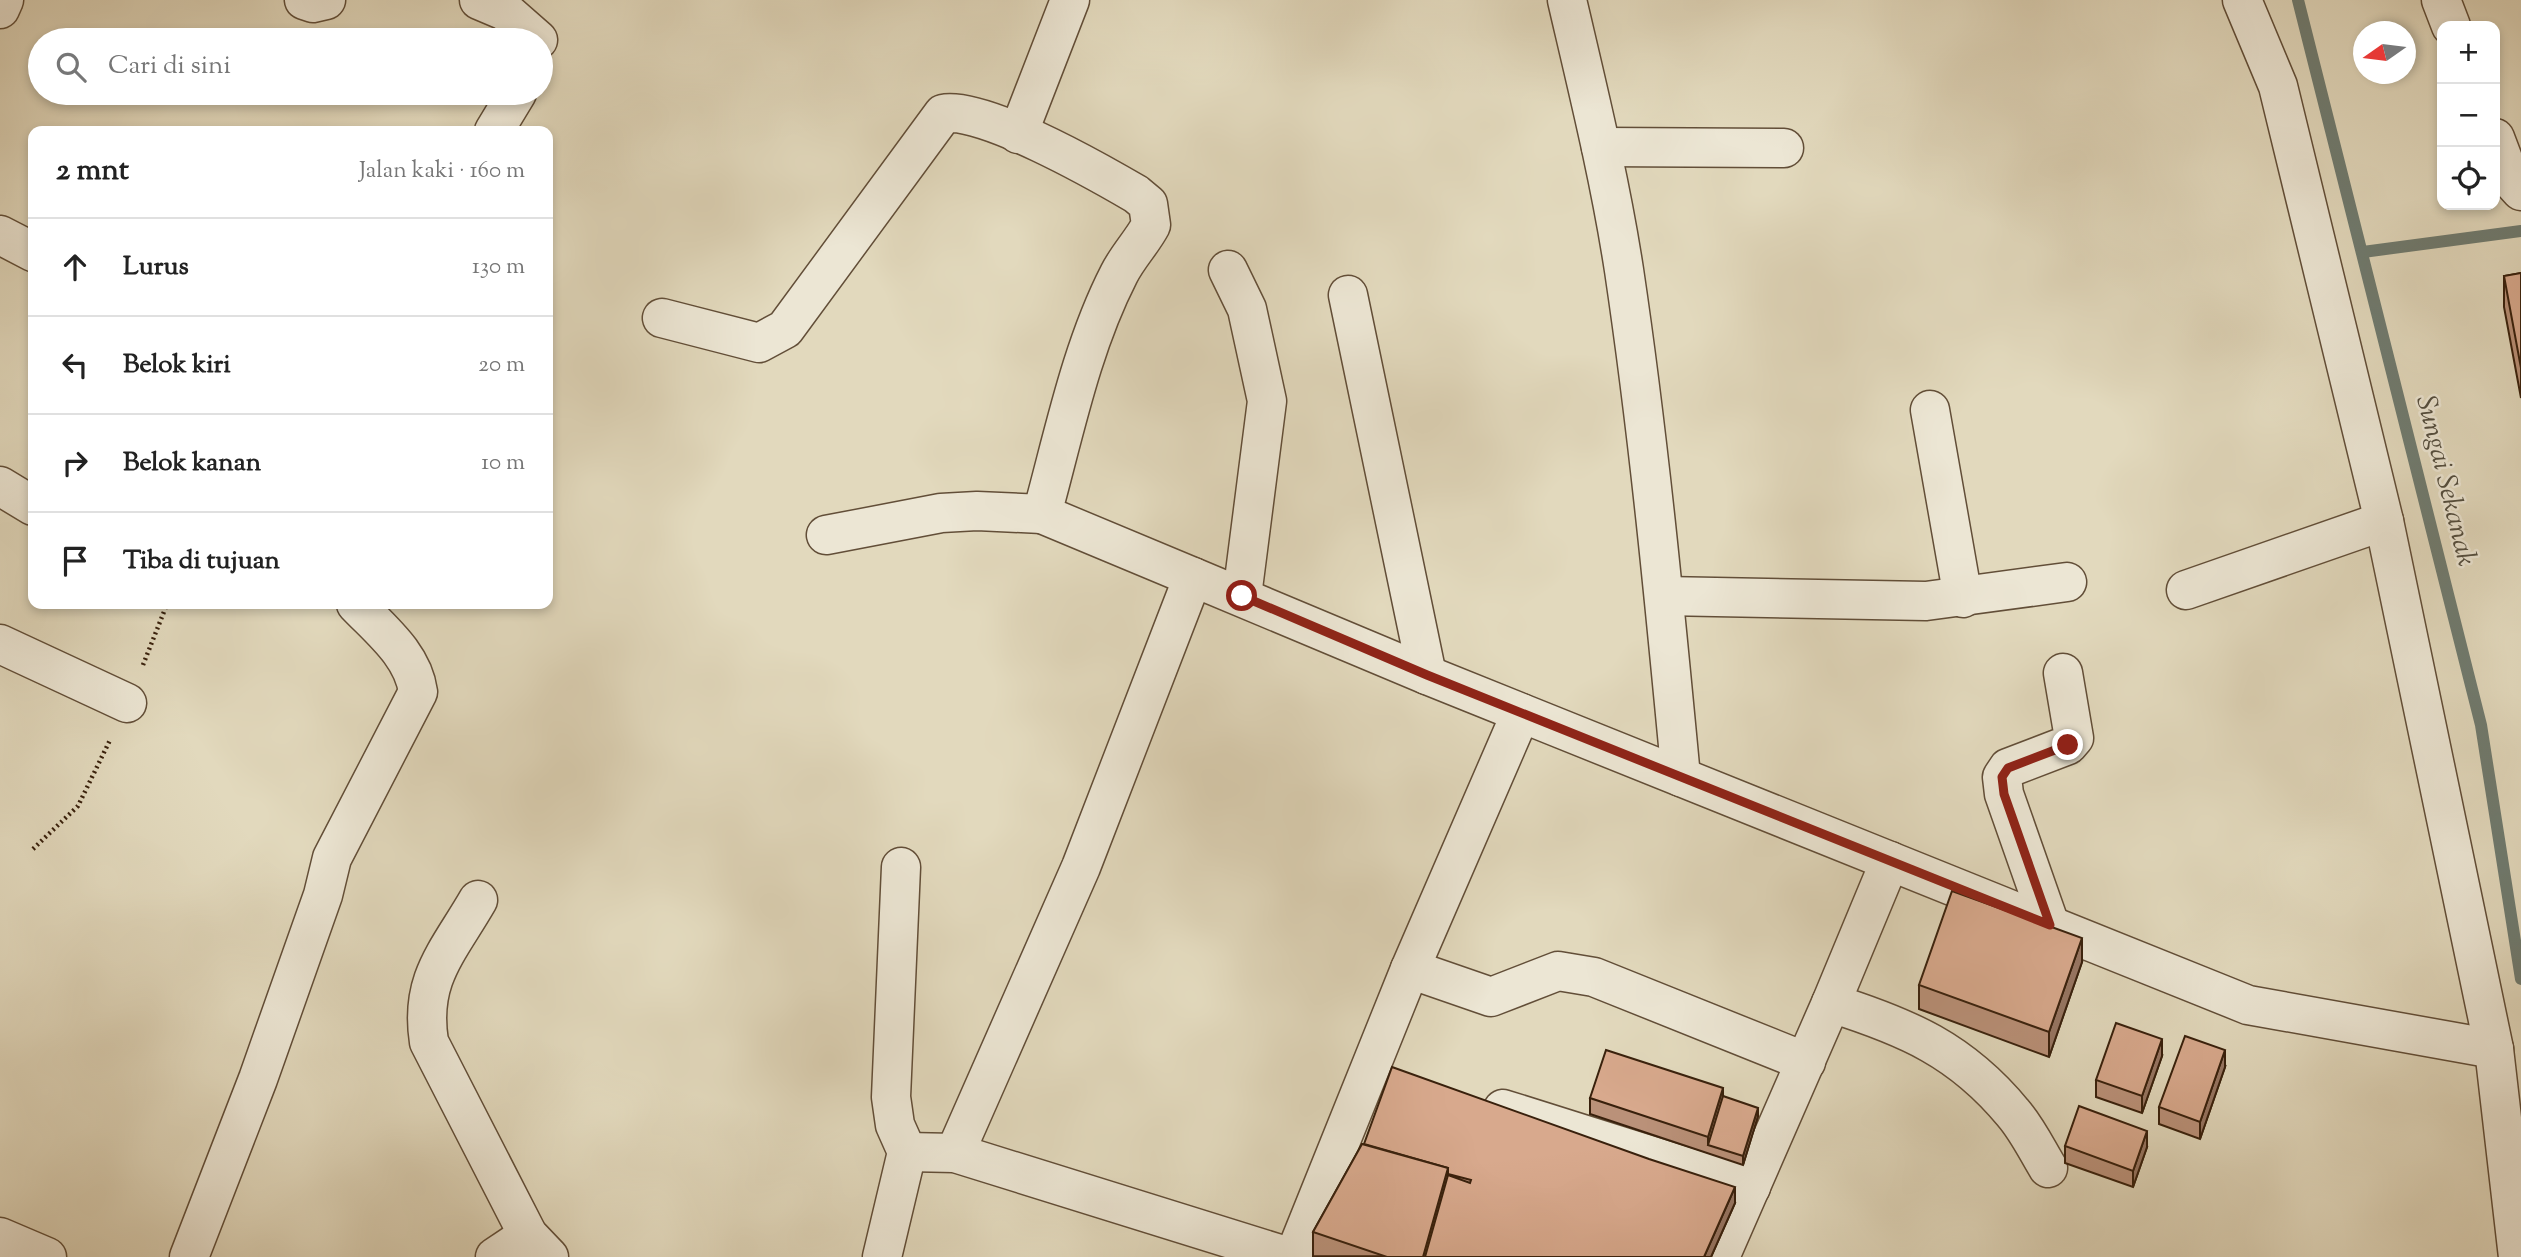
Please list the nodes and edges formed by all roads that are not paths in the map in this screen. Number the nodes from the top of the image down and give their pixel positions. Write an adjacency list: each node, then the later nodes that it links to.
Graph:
1 (4, 0): 9 (street)
2 (304, 0): 3 (street)
3 (326, 0)
4 (479, 0): 11 (street)
5 (1070, 0): 14 (street)
6 (1567, 0): 15 (street)
7 (2242, 0): 28 (street)
8 (2441, 0): 10 (street)
9 (0, 9)
10 (2449, 21)
11 (524, 28)
12 (510, 105): 13 (street)
13 (497, 126)
14 (1018, 134): 23 (street); 27 (street)
15 (1601, 147): 17 (street); 34 (street)
16 (2498, 147): 18 (street)
17 (1784, 148)
18 (2521, 191)
19 (0, 235): 20 (street)
20 (28, 249)
21 (1228, 270): 33 (street)
22 (1348, 295): 39 (street)
23 (662, 318)
24 (1930, 410): 35 (street)
25 (0, 486): 26 (street)
26 (28, 503)
27 (1042, 514): 29 (street); 30 (street)
28 (2384, 521): 32 (street); 49 (street)
29 (826, 535)
30 (1193, 577): 33 (street); 53 (street)
31 (2067, 582): 35 (street)
32 (2186, 590)
33 (1242, 596): 39 (street)
34 (1664, 596): 35 (street); 42 (street)
35 (1963, 598)
36 (361, 609): 59 (street)
37 (0, 644): 40 (street)
38 (2063, 673): 46 (street)
39 (1427, 675): 41 (street)
40 (127, 703)
41 (1521, 713): 42 (street); 47 (street)
42 (1681, 777): 43 (street)
43 (1890, 861): 46 (street); 48 (street)
44 (901, 867): 52 (street)
45 (478, 900): 57 (street)
46 (2050, 925): 49 (street)
47 (1410, 969): 50 (street); 62 (street)
48 (1831, 1003): 50 (street); 54 (street)
49 (2494, 1049): 64 (street)
50 (1806, 1062): 55 (street)
51 (1464, 1096): 55 (street)
52 (907, 1152): 53 (street); 61 (street)
53 (955, 1153): 62 (street)
54 (2048, 1168)
55 (1751, 1187): 63 (street)
56 (0, 1237): 58 (street)
57 (539, 1246): 60 (street)
58 (47, 1257)
59 (188, 1257)
60 (495, 1257)
61 (882, 1257)
62 (1291, 1257)
63 (1720, 1257)
64 (2518, 1257)

